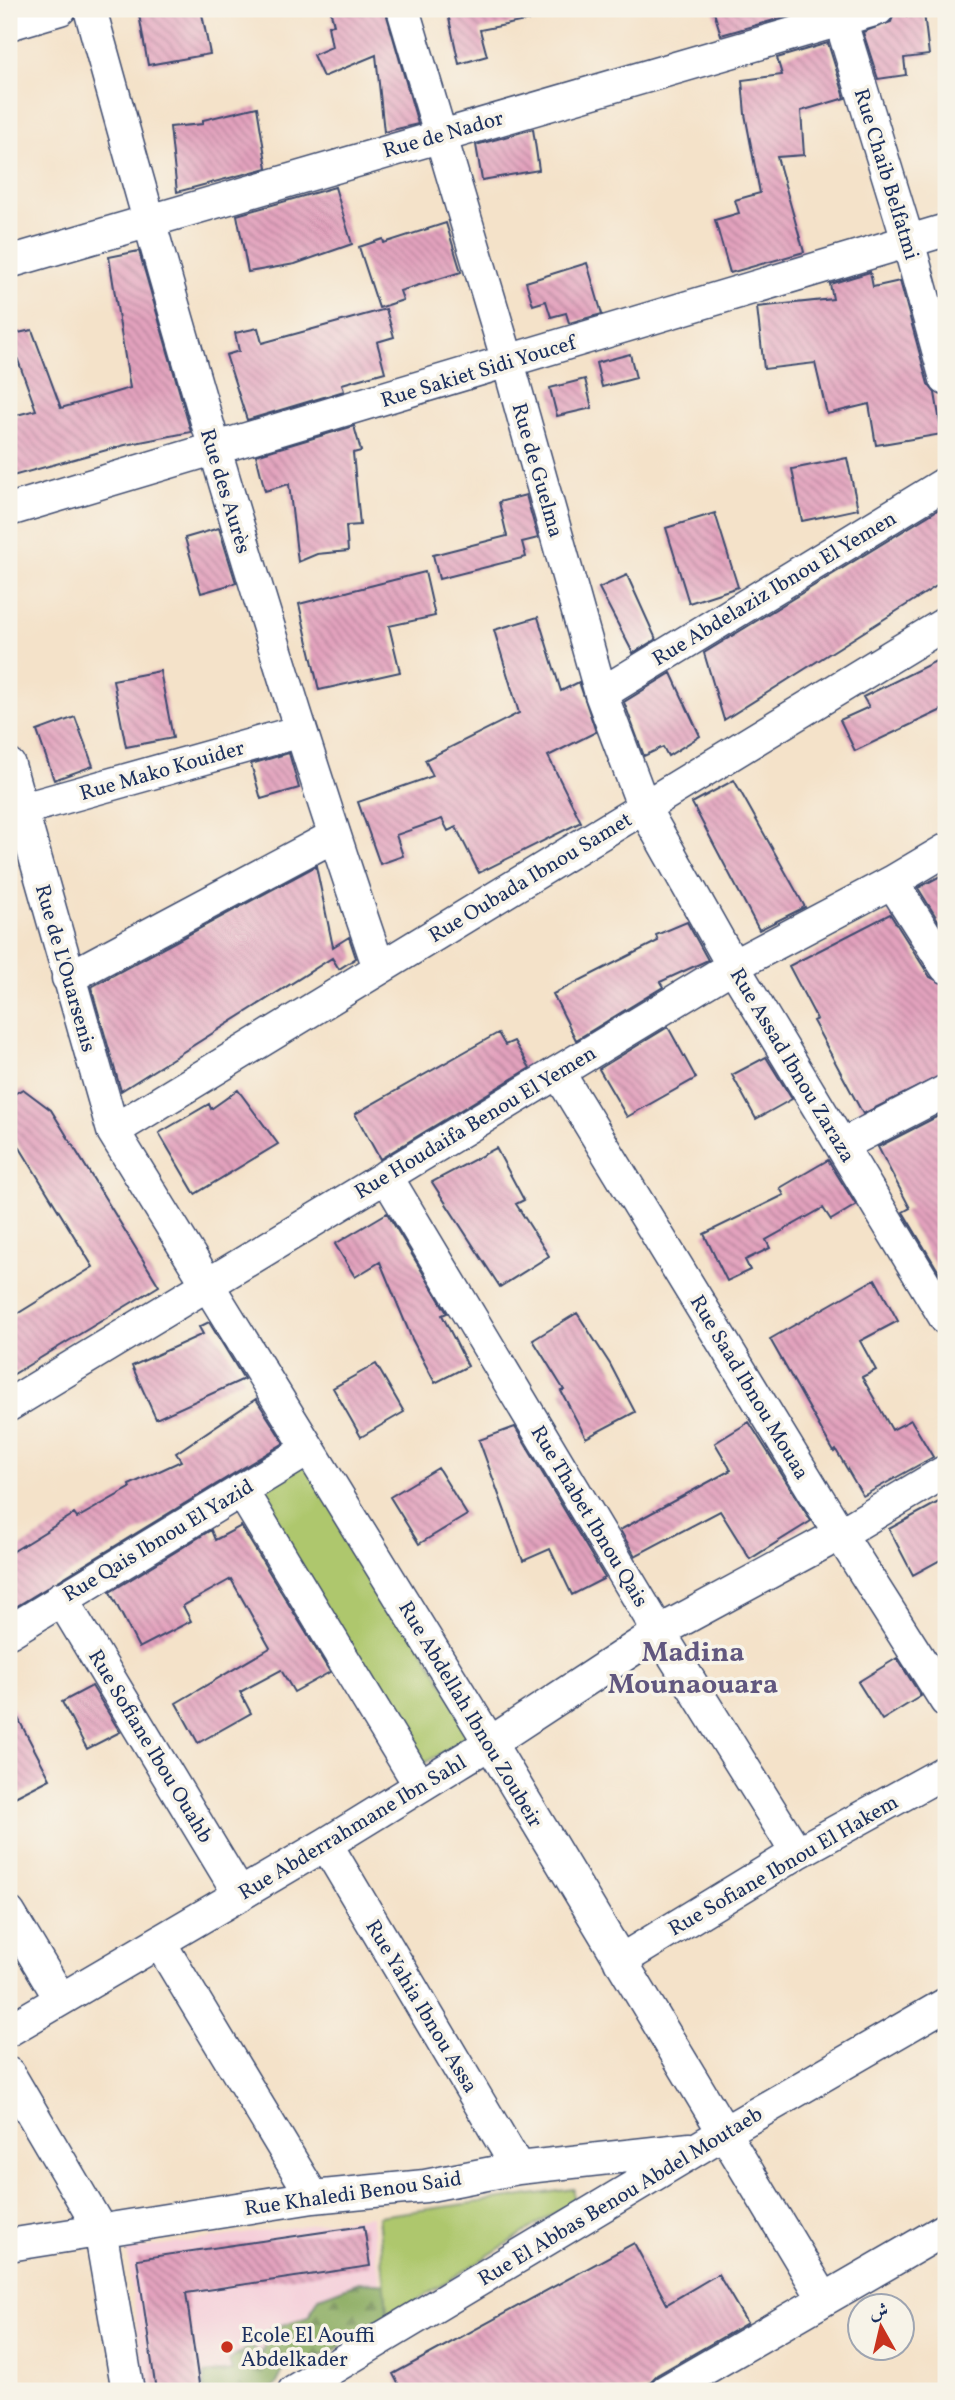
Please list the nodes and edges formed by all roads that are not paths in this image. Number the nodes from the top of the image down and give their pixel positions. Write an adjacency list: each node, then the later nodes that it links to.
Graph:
1 (60, 9): 6 (street)
2 (90, 9): 8 (street, Rue des Aurès)
3 (403, 9): 7 (street, Rue de Guelma)
4 (878, 9): 5 (street, Rue de Nador)
5 (838, 15): 7 (street, Rue de Nador); 10 (street, Rue Chaib Belfatmi)
6 (9, 24)
7 (441, 135): 8 (street, Rue de Nador); 12 (street, Rue de Guelma)
8 (149, 220): 11 (street, Rue de Nador); 14 (street, Rue des Aurès)
9 (946, 230): 10 (street, Rue Sakiet Sidi Youcef)
10 (908, 241): 12 (street, Rue Sakiet Sidi Youcef); 13 (street, Rue Chaib Belfatmi)
11 (9, 262)
12 (508, 362): 14 (street, Rue Sakiet Sidi Youcef); 18 (street, Rue de Guelma)
13 (946, 379)
14 (213, 450): 16 (street, Rue Sakiet Sidi Youcef); 19 (street, Rue des Aurès)
15 (946, 483): 18 (street, Rue Abdelaziz Ibnou El Yemen)
16 (9, 510)
17 (946, 623): 21 (street, Rue Oubada Ibnou Samet)
18 (601, 694): 21 (street, Rue de Guelma)
19 (301, 730): 22 (street, Rue Mako Kouider); 23 (street, Rue des Aurès)
20 (9, 765): 22 (street, Rue de L'Ouarsenis)
21 (644, 808): 26 (street, Rue Assad Ibnou Zaraza); 28 (street, Rue Oubada Ibnou Samet)
22 (23, 809): 29 (street, Rue de L'Ouarsenis)
23 (334, 836): 28 (street, Rue des Aurès); 29 (street)
24 (946, 850): 25 (street, Rue Houdaifa Benou El Yemen)
25 (892, 882): 26 (street, Rue Houdaifa Benou El Yemen); 27 (street)
26 (733, 966): 30 (street, Rue Houdaifa Benou El Yemen); 33 (street, Rue Assad Ibnou Zaraza)
27 (946, 967)
28 (380, 968): 32 (street, Rue Oubada Ibnou Samet)
29 (68, 978): 32 (street, Rue de L'Ouarsenis)
30 (558, 1072): 34 (street, Rue Houdaifa Benou El Yemen); 41 (street, Rue Saad Ibnou Mouaa)
31 (946, 1091): 33 (street)
32 (113, 1131): 35 (street, Rue Abdellah Ibnou Zoubeir)
33 (842, 1145): 36 (street, Rue Assad Ibnou Zaraza)
34 (386, 1176): 35 (street, Rue Houdaifa Benou El Yemen); 44 (street, Rue Thabet Ibnou Qais)
35 (209, 1283): 37 (street, Rue Houdaifa Benou El Yemen); 38 (street, Rue Abdellah Ibnou Zoubeir)
36 (942, 1301)
37 (9, 1405)
38 (309, 1449): 40 (street, Rue Qais Ibnou El Yazid); 46 (street, Rue Abdellah Ibnou Zoubeir)
39 (946, 1471): 41 (street, Rue Abderrahmane Ibn Sahl)
40 (241, 1490): 42 (street, Rue Qais Ibnou El Yazid); 48 (street)
41 (840, 1534): 44 (street, Rue Abderrahmane Ibn Sahl); 45 (street, Rue Saad Ibnou Mouaa)
42 (61, 1598): 43 (street, Rue Qais Ibnou El Yazid); 51 (street, Rue Sofiane Ibou Ouahb)
43 (9, 1632)
44 (659, 1632): 46 (street, Rue Abderrahmane Ibn Sahl); 50 (street, Rue Thabet Ibnou Qais)
45 (946, 1700)
46 (490, 1744): 48 (street, Rue Abderrahmane Ibn Sahl); 54 (street, Rue Abdellah Ibnou Zoubeir)
47 (946, 1771): 50 (street, Rue Sofiane Ibnou El Hakem)
48 (419, 1784): 49 (street, Rue Abderrahmane Ibn Sahl)
49 (326, 1844): 51 (street, Rue Abderrahmane Ibn Sahl); 61 (street, Rue Yahia Ibnou Assa)
50 (797, 1853): 54 (street, Rue Sofiane Ibnou El Hakem)
51 (240, 1895): 53 (street, Rue Abderrahmane Ibn Sahl)
52 (9, 1913): 55 (street)
53 (160, 1942): 55 (street, Rue Abderrahmane Ibn Sahl); 62 (street)
54 (620, 1961): 59 (street, Rue Abdellah Ibnou Zoubeir)
55 (60, 1998): 57 (street, Rue Abderrahmane Ibn Sahl)
56 (946, 2004): 59 (street, Rue El Abbas Benou Abdel Moutaeb)
57 (9, 2030)
58 (9, 2074): 63 (street)
59 (725, 2132): 60 (street, Rue El Abbas Benou Abdel Moutaeb); 66 (street, Rue Abdellah Ibnou Zoubeir)
60 (698, 2148): 61 (street, Rue Khaledi Benou Said); 68 (street, Rue El Abbas Benou Abdel Moutaeb)
61 (518, 2168): 62 (street, Rue Khaledi Benou Said)
62 (313, 2197): 63 (street, Rue Khaledi Benou Said)
63 (100, 2229): 65 (street, Rue Khaledi Benou Said); 67 (street)
64 (946, 2229): 66 (street)
65 (9, 2245)
66 (824, 2299): 69 (street)
67 (128, 2391)
68 (295, 2391)
69 (666, 2391)

